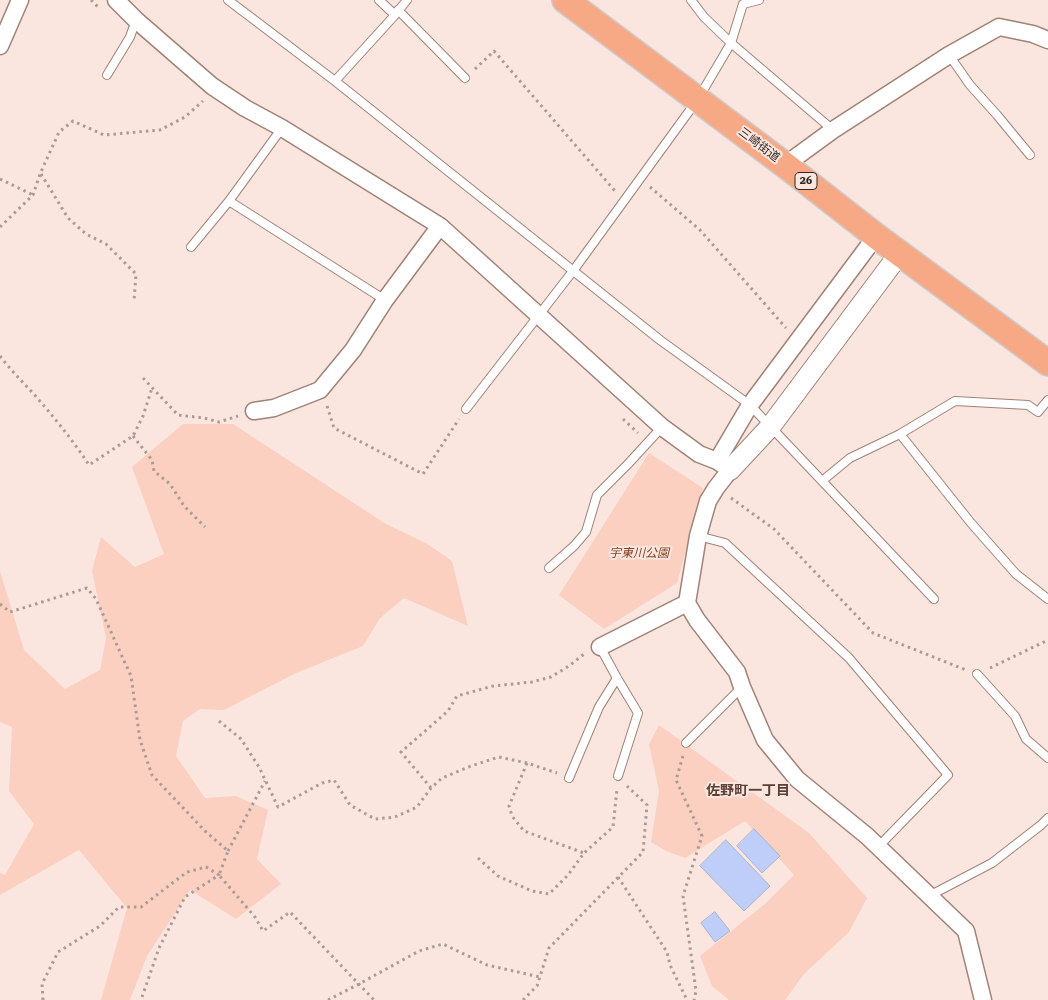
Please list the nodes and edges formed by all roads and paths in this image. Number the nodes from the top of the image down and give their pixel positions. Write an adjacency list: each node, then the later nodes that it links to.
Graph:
1 (20, 0): 13 (street)
2 (228, 0): 17 (lane)
3 (379, 0): 9 (lane)
4 (406, 0): 9 (lane)
5 (564, 0): 19 (main road, 三崎街道 / 26)
6 (691, 0): 12 (lane)
7 (759, 0): 12 (lane)
8 (120, 2): 10 (street)
9 (396, 12): 16 (lane); 17 (lane)
10 (136, 20): 15 (lane); 18 (street)
11 (1048, 40): 14 (street)
12 (731, 43): 19 (lane); 21 (lane)
13 (0, 46)
14 (950, 55): 21 (street); 22 (lane)
15 (107, 75)
16 (465, 78): 29 (path)
17 (335, 81): 35 (lane)
18 (212, 86): 20 (street); 24 (path)
19 (698, 99): 23 (main road, 三崎街道 / 26); 25 (lane)
20 (282, 128): 28 (lane); 30 (street)
21 (833, 130): 23 (street)
22 (1030, 155)
23 (785, 165): 32 (main road, 三崎街道 / 26)
24 (40, 174): 27 (path); 37 (path)
25 (640, 178): 29 (lane); 39 (path)
26 (0, 179): 27 (path)
27 (33, 195): 31 (path)
28 (229, 201): 33 (lane); 36 (lane)
29 (624, 201): 35 (lane)
30 (440, 226): 36 (street); 38 (street)
31 (0, 227)
32 (876, 236): 34 (main road, 三崎街道 / 26); 39 (street)
33 (191, 246)
34 (900, 252): 41 (main road, 三崎街道 / 26); 50 (street)
35 (573, 271): 38 (lane); 46 (lane)
36 (385, 300): 44 (street)
37 (134, 301)
38 (538, 315): 47 (lane); 49 (street)
39 (797, 341): 46 (street)
40 (0, 356): 52 (path)
41 (1048, 363)
42 (143, 378): 43 (path)
43 (152, 388): 48 (path); 52 (path)
44 (320, 390): 47 (path); 48 (street)
45 (1048, 400): 51 (lane)
46 (750, 405): 50 (lane); 53 (street)
47 (466, 409)
48 (254, 411)
49 (662, 427): 53 (street); 58 (lane)
50 (770, 427): 53 (street); 54 (lane)
51 (900, 434): 54 (lane); 59 (lane)
52 (133, 436): 56 (path)
53 (723, 465): 55 (street)
54 (822, 481): 60 (lane)
55 (716, 488): 57 (street); 66 (path)
56 (205, 527)
57 (698, 536): 61 (street); 78 (lane)
58 (549, 568)
59 (1048, 599)
60 (934, 600)
61 (687, 603): 64 (street); 68 (street)
62 (0, 604): 79 (path)
63 (1048, 640): 66 (path)
64 (600, 647): 67 (lane)
65 (569, 666): 76 (path)
66 (977, 674): 71 (lane)
67 (617, 678): 73 (lane); 74 (lane)
68 (742, 687): 70 (lane); 78 (street)
69 (219, 721): 75 (path)
70 (686, 743): 93 (path)
71 (1048, 758)
72 (527, 762): 74 (path); 76 (path); 80 (path)
73 (618, 776): 80 (path); 83 (path)
74 (569, 778)
75 (265, 781): 76 (path); 79 (path)
76 (431, 788)
77 (1048, 818): 84 (lane)
78 (878, 847): 84 (street)
79 (228, 852): 82 (path)
80 (584, 853): 81 (path)
81 (478, 858)
82 (219, 875): 86 (path); 87 (path); 88 (path)
83 (618, 877): 85 (path); 92 (path)
84 (929, 896): 94 (street)
85 (540, 977): 86 (path); 91 (path)
86 (359, 984): 89 (path); 90 (path)
87 (43, 1000)
88 (140, 1000)
89 (328, 1000)
90 (374, 1000)
91 (523, 1000)
92 (687, 1000)
93 (694, 1000)
94 (983, 1000)

